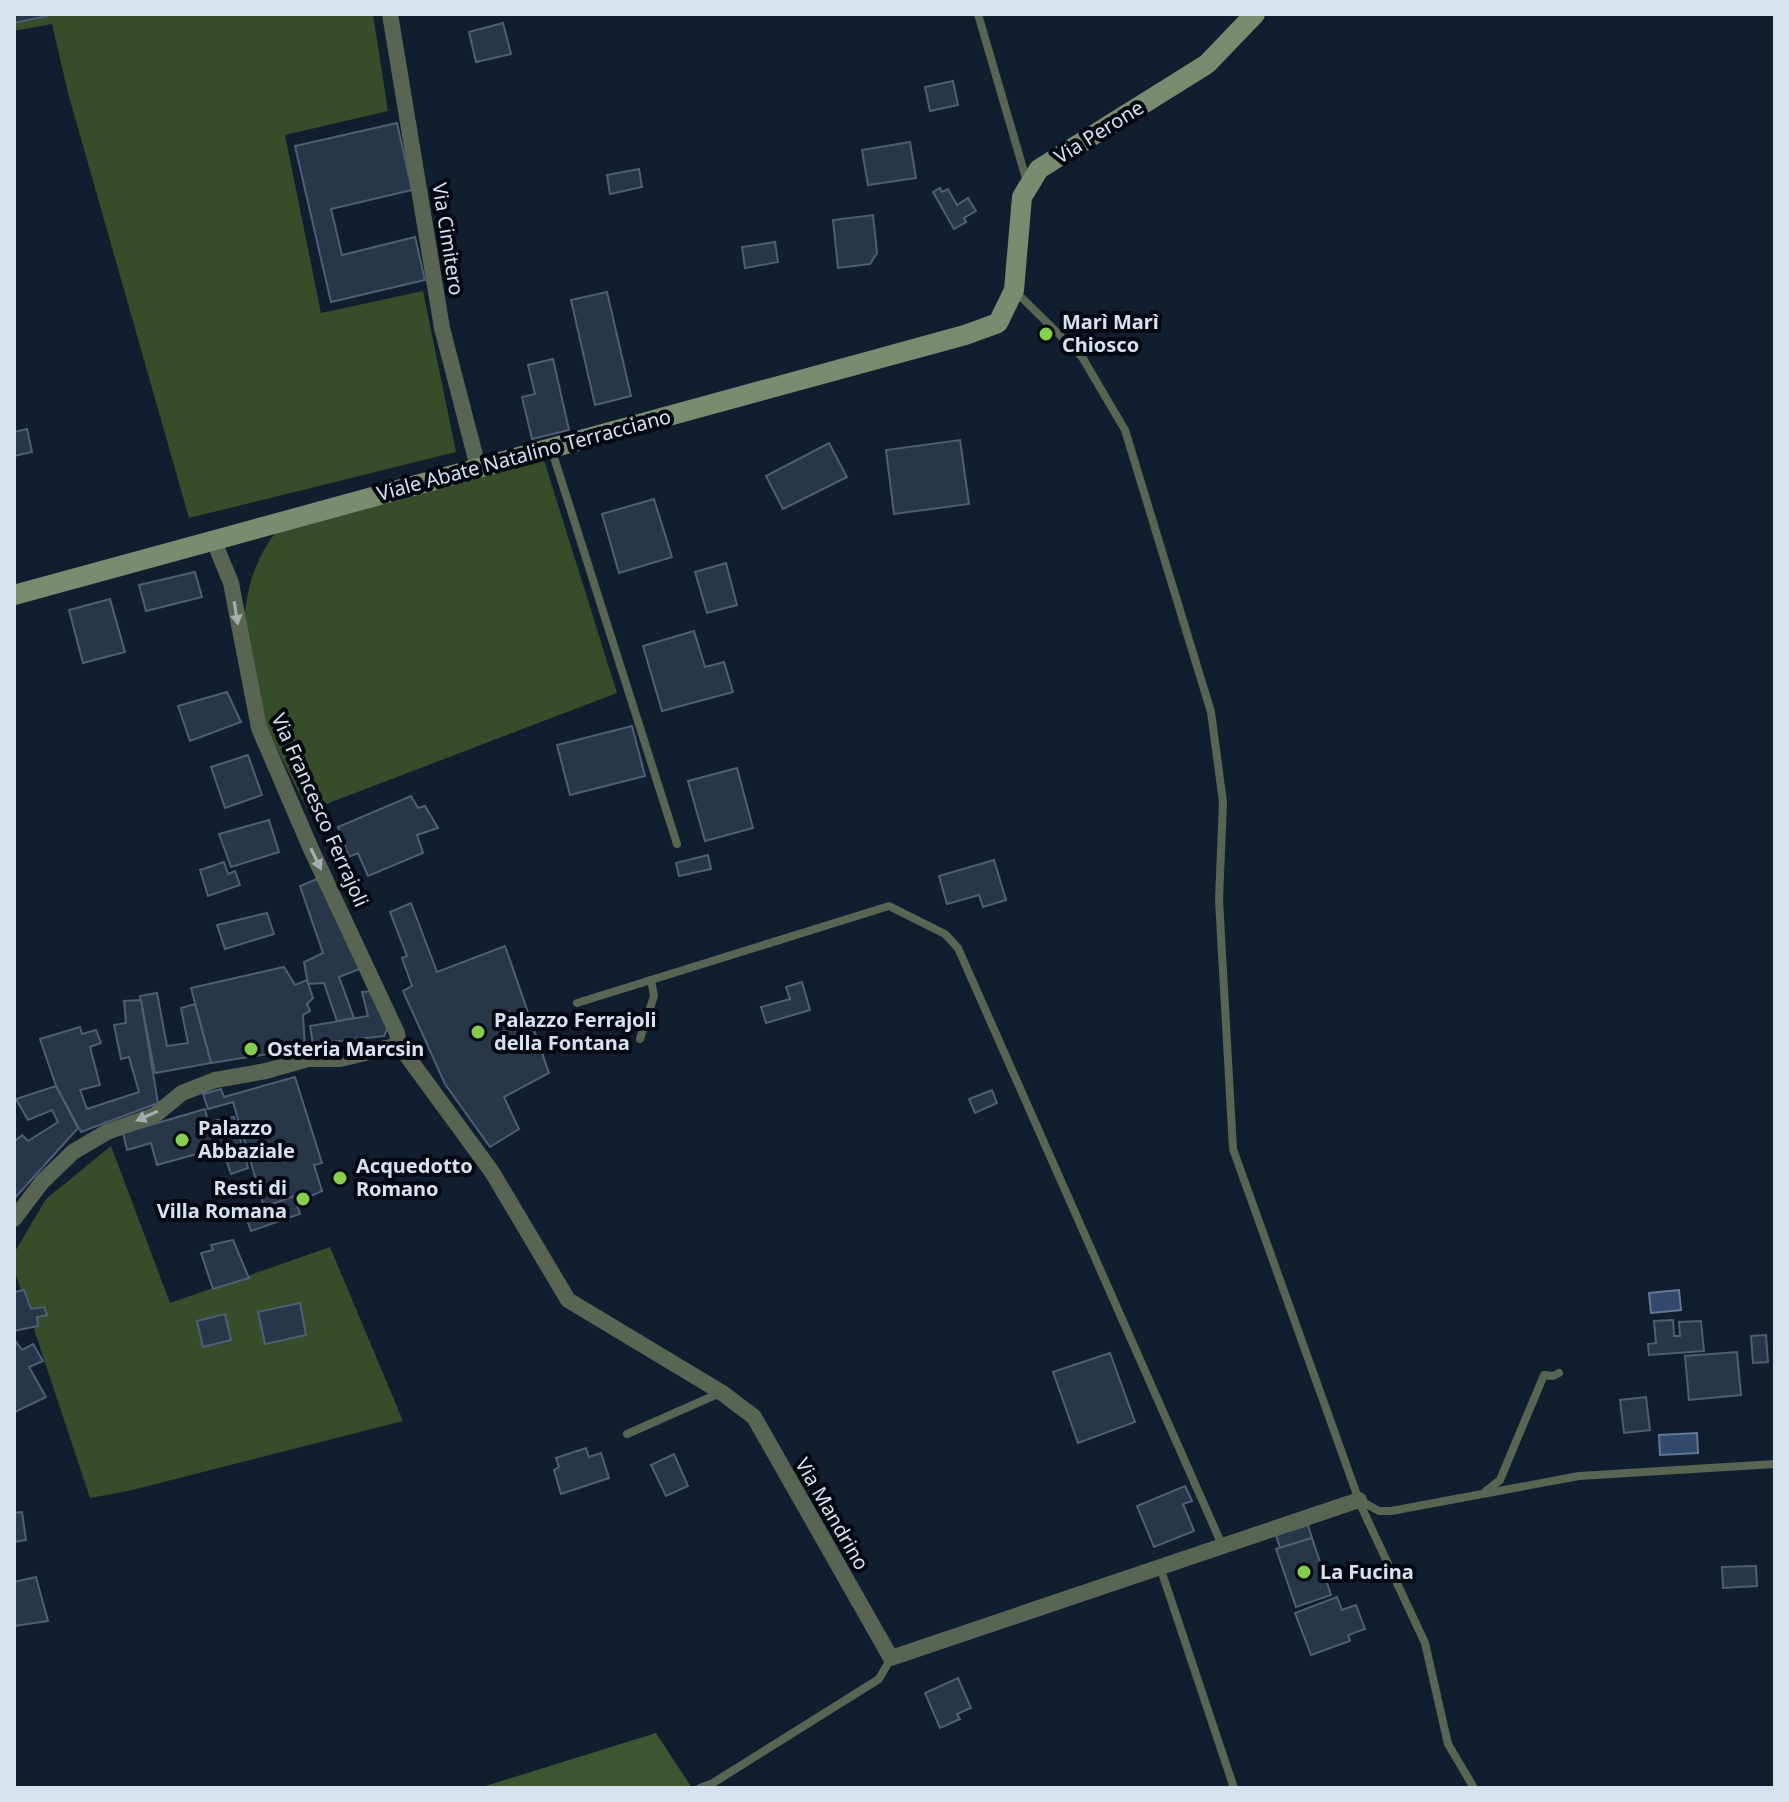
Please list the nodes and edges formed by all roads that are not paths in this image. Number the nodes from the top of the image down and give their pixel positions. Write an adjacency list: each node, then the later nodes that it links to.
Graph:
1 (390, 14): 7 (street, Via Cimitero)
2 (978, 14): 4 (lane)
3 (1255, 14): 4 (street, Via Perone)
4 (1029, 186): 5 (street)
5 (1014, 290): 6 (street, Viale Abate Natalino Terracciano); 21 (lane)
6 (550, 447): 7 (street, Viale Abate Natalino Terracciano); 10 (lane)
7 (478, 467): 8 (street, Viale Abate Natalino Terracciano)
8 (213, 539): 9 (street, Viale Abate Natalino Terracciano); 14 (street, Via Francesco Ferrajoli, one-way to 14)
9 (14, 595)
10 (677, 844)
11 (651, 980): 12 (lane); 13 (lane); 22 (lane)
12 (577, 1003)
13 (640, 1039)
14 (399, 1045): 15 (street, one-way to 15); 17 (street, Via Mandrino)
15 (14, 1219)
16 (1559, 1373): 20 (lane)
17 (721, 1392): 18 (lane); 24 (street, Via Mandrino)
18 (627, 1434)
19 (1775, 1464): 20 (lane)
20 (1486, 1492): 21 (lane)
21 (1359, 1500): 22 (street); 27 (lane)
22 (1223, 1546): 23 (street)
23 (1160, 1567): 24 (street); 26 (lane)
24 (891, 1658): 25 (lane)
25 (700, 1788)
26 (1234, 1788)
27 (1474, 1788)

